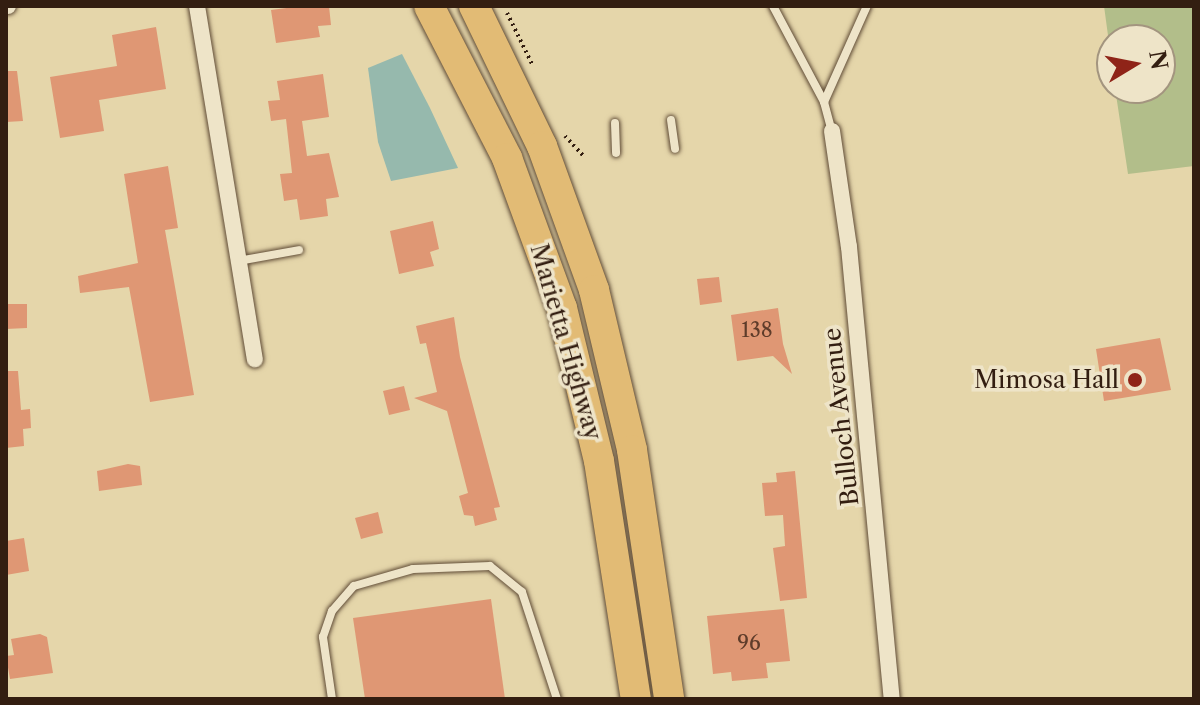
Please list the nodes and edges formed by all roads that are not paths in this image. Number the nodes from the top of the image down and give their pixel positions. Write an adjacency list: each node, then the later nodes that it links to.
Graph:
1 (197, 6): 13 (street)
2 (429, 6): 17 (highway, Marietta Highway)
3 (474, 6): 18 (highway, Marietta Highway)
4 (773, 6): 6 (lane)
5 (867, 6): 6 (lane)
6 (824, 102): 9 (lane)
7 (671, 120): 10 (lane)
8 (615, 123): 11 (lane)
9 (832, 131): 19 (street, Bulloch Avenue)
10 (675, 149)
11 (616, 153)
12 (299, 250): 13 (lane)
13 (238, 261): 14 (street)
14 (255, 359)
15 (332, 699): 16 (lane)
16 (557, 699)
17 (636, 699)
18 (669, 699)
19 (892, 699)

